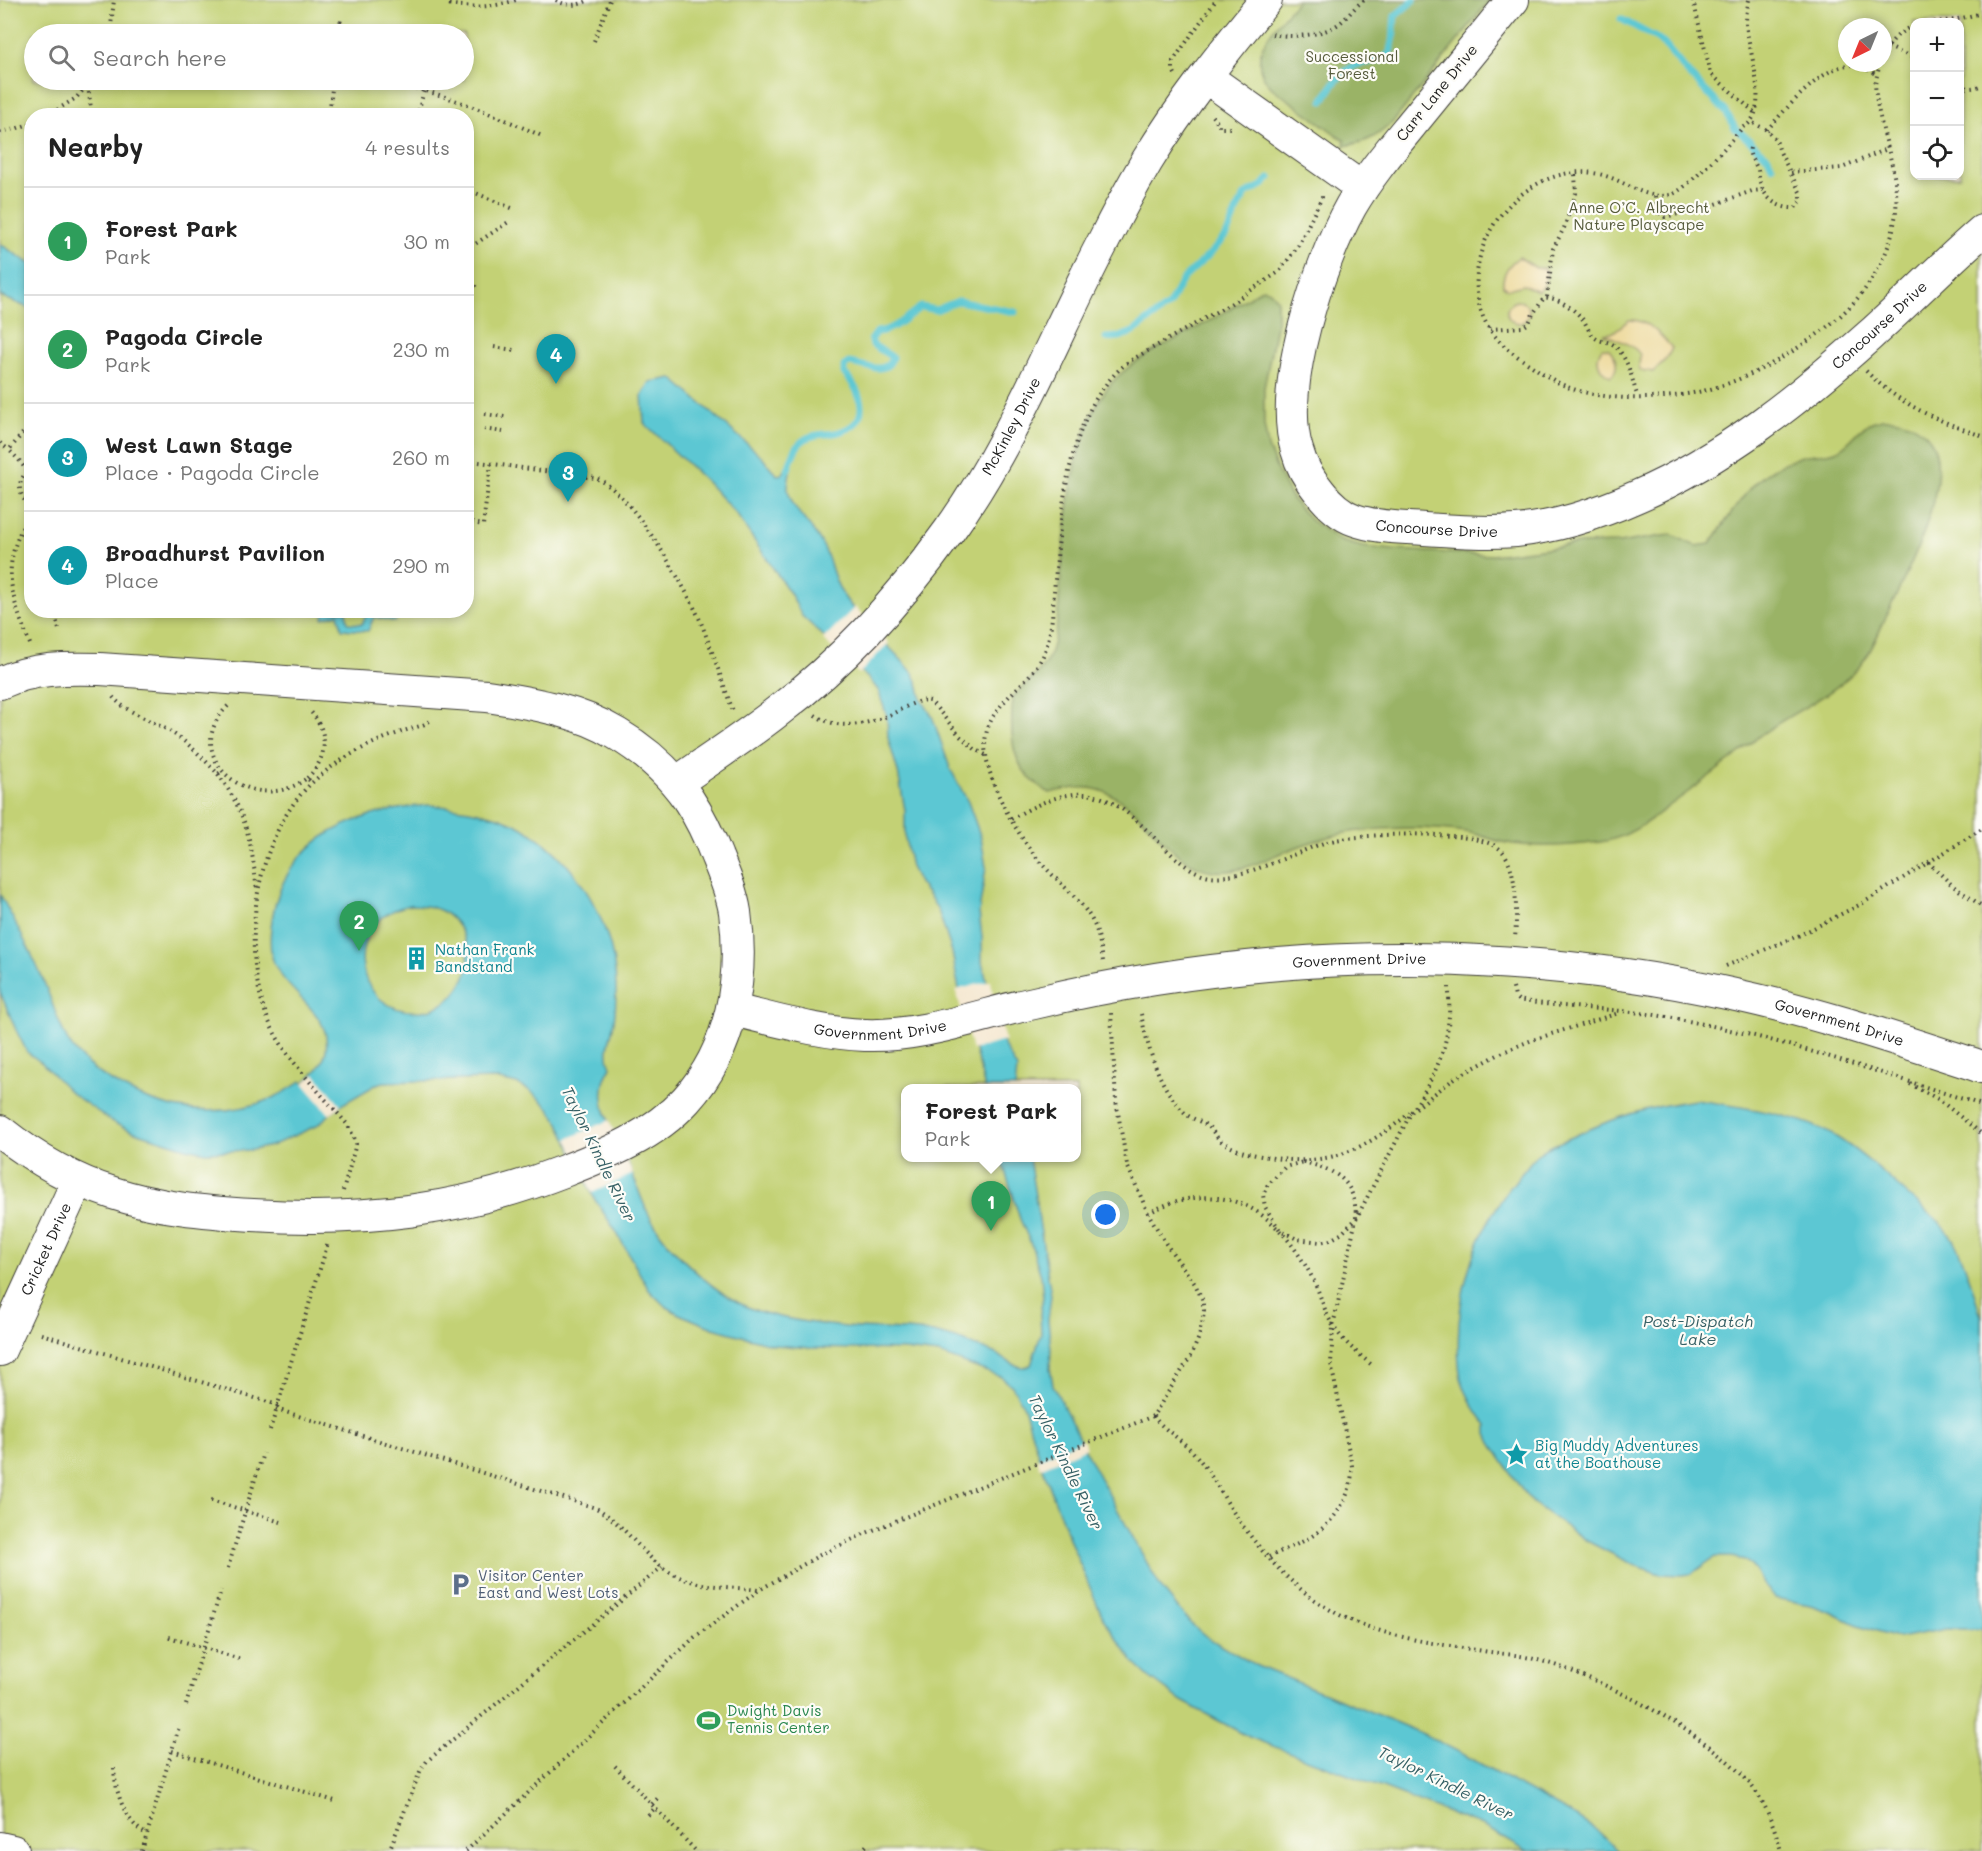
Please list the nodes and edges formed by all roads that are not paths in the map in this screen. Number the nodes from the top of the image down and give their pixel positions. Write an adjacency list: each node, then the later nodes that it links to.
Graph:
1 (1266, 0): 3 (street, McKinley Drive)
2 (1513, 0): 4 (street, Carr Lane Drive)
3 (1191, 77): 4 (street); 7 (street, McKinley Drive)
4 (1362, 188): 5 (street, Concourse Drive)
5 (1982, 231)
6 (0, 683): 7 (street)
7 (676, 783): 8 (street)
8 (733, 1011): 9 (street, Government Drive); 11 (street)
9 (1982, 1067)
10 (0, 1131): 11 (street)
11 (78, 1180): 12 (street, Cricket Drive)
12 (0, 1350)
13 (0, 1848): 14 (street)
14 (13, 1851)

